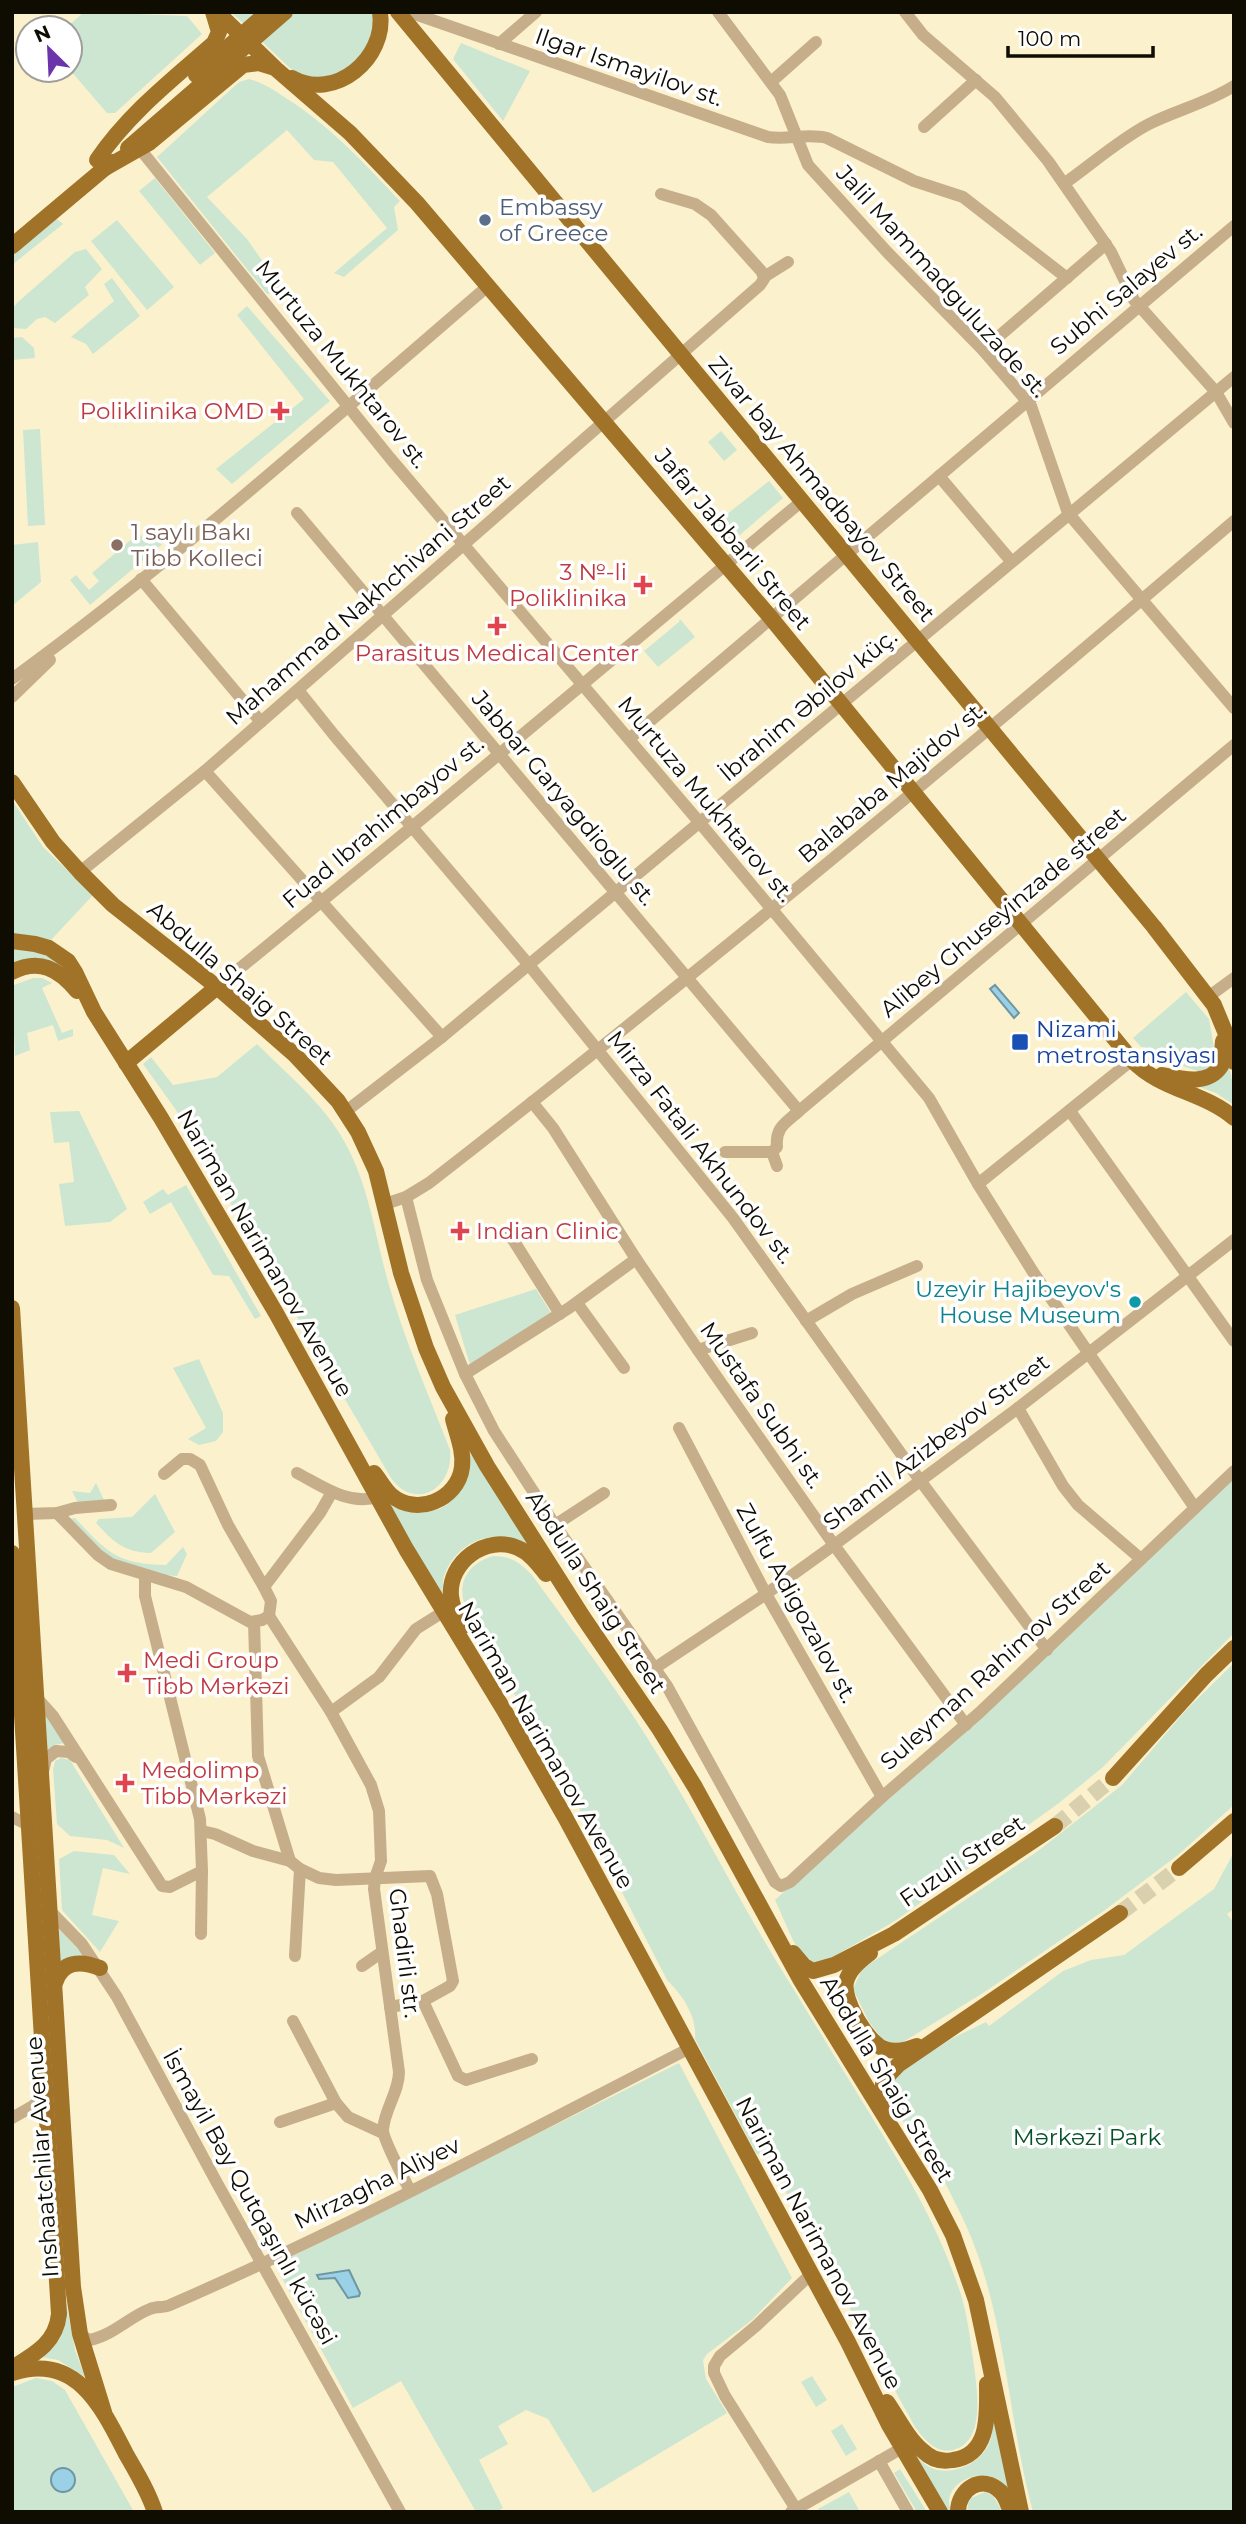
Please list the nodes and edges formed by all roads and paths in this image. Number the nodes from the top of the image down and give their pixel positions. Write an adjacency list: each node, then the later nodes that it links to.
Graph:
1 (215, 12): 12 (main road); 19 (main road)
2 (268, 12): 18 (main road, bridge)
3 (285, 12): 18 (main road, bridge)
4 (380, 12): 12 (main road)
5 (398, 12): 32 (main road, Zivar bay Ahmadbayov Street)
6 (409, 12): 11 (street, Ilgar Ismayilov st.)
7 (536, 12): 11 (street)
8 (718, 12): 14 (street, Jalil Mammadguluzade st.)
9 (905, 12): 13 (street)
10 (816, 42): 14 (street)
11 (499, 44): 17 (street, Ilgar Ismayilov st.)
12 (276, 69): 18 (main road); 29 (main road, Jafar Jabbarli Street)
13 (976, 80): 16 (street); 20 (street)
14 (771, 82): 17 (street, Jalil Mammadguluzade st.)
15 (1234, 86): 20 (street)
16 (924, 127)
17 (797, 137): 28 (street, Ilgar Ismayilov st.); 31 (street, Jalil Mammadguluzade st.)
18 (130, 145): 19 (main road); 36 (street, Murtuza Mukhtarov st.)
19 (101, 164): 23 (main road); 25 (main road)
20 (1065, 183): 24 (street)
21 (661, 194): 27 (street)
22 (1234, 226): 30 (street, Subhi Salayev st.)
23 (12, 233)
24 (1106, 244): 28 (street); 30 (street)
25 (12, 246)
26 (788, 262): 27 (street, Mahammad Nakhchivani Street)
27 (764, 277): 32 (street, Mahammad Nakhchivani Street)
28 (1067, 278): 31 (street)
29 (488, 286): 36 (street); 37 (main road, Jafar Jabbarli Street)
30 (1140, 306): 34 (street); 35 (street, Subhi Salayev st.)
31 (983, 350): 35 (street, Jalil Mammadguluzade st.)
32 (681, 355): 37 (street, Mahammad Nakhchivani Street); 40 (main road, Zivar bay Ahmadbayov Street)
33 (1234, 377): 34 (street, İbrahim Əbilov küç.)
34 (1216, 392): 38 (street); 42 (street, İbrahim Əbilov küç.)
35 (1027, 400): 39 (street, Subhi Salayev st.); 42 (street, Jalil Mammadguluzade st.)
36 (349, 407): 44 (street, Murtuza Mukhtarov st.); 48 (street)
37 (604, 421): 44 (street, Mahammad Nakhchivani Street); 47 (main road, Jafar Jabbarli Street)
38 (1234, 424)
39 (939, 476): 45 (street, Subhi Salayev st.); 46 (street)
40 (802, 501): 45 (main road, Zivar bay Ahmadbayov Street); 47 (street, Fuad Ibrahimbayov st.)
41 (298, 513): 50 (street, Jabbar Garyagdioglu st.)
42 (1068, 513): 46 (street, İbrahim Əbilov küç.); 49 (street, Jalil Mammadguluzade st.)
43 (1234, 521): 49 (street, Balababa Majidov st.)
44 (463, 545): 50 (street, Mahammad Nakhchivani Street); 55 (street, Murtuza Mukhtarov st.)
45 (846, 555): 51 (street, Subhi Salayev st.); 53 (main road, Zivar bay Ahmadbayov Street)
46 (1011, 561): 53 (street, İbrahim Əbilov küç.)
47 (726, 565): 51 (main road, Jafar Jabbarli Street); 55 (street, Fuad Ibrahimbayov st.)
48 (141, 579): 52 (street); 60 (street)
49 (1142, 600): 59 (street, Jalil Mammadguluzade st.); 61 (street, Balababa Majidov st.)
50 (383, 615): 56 (street, Mahammad Nakhchivani Street); 64 (street, Jabbar Garyagdioglu st.)
51 (771, 618): 58 (main road, Jafar Jabbarli Street); 62 (street, Subhi Salayev st.)
52 (80, 630): 54 (street); 57 (street)
53 (918, 641): 58 (street, İbrahim Əbilov küç.); 61 (main road, Zivar bay Ahmadbayov Street)
54 (12, 679)
55 (582, 685): 62 (street, Murtuza Mukhtarov st.); 64 (street, Fuad Ibrahimbayov st.)
56 (298, 690): 60 (street, Mahammad Nakhchivani Street); 70 (street, Mirza Fatali Akhundov st.)
57 (12, 697)
58 (842, 704): 67 (main road, Jafar Jabbarli Street); 69 (street, İbrahim Əbilov küç.)
59 (1234, 708)
60 (261, 722): 65 (street, Mahammad Nakhchivani Street)
61 (990, 728): 67 (street, Balababa Majidov st.); 71 (main road, Zivar bay Ahmadbayov Street)
62 (629, 739): 69 (street, Murtuza Mukhtarov st.)
63 (1234, 745): 71 (street, Alibey Ghuseyinzade street)
64 (498, 754): 70 (street, Fuad Ibrahimbayov st.); 73 (street, Jabbar Garyagdioglu st.)
65 (205, 771): 72 (street, Mahammad Nakhchivani Street); 74 (street)
66 (12, 782): 68 (main road, Abdulla Shaig Street)
67 (913, 792): 75 (street, Balababa Majidov st.); 76 (main road, Jafar Jabbarli Street)
68 (18, 794): 72 (main road, Abdulla Shaig Street)
69 (700, 823): 73 (street, İbrahim Əbilov küç.); 75 (street, Murtuza Mukhtarov st.)
70 (412, 827): 74 (street, Fuad Ibrahimbayov st.); 78 (street, Mirza Fatali Akhundov st.)
71 (1098, 859): 76 (street, Alibey Ghuseyinzade street); 83 (main road, Zivar bay Ahmadbayov Street)
72 (80, 872): 82 (main road, Abdulla Shaig Street)
73 (616, 893): 78 (street, İbrahim Əbilov küç.); 80 (street, Jabbar Garyagdioglu st.)
74 (322, 902): 82 (street, Fuad Ibrahimbayov st.); 86 (street)
75 (771, 908): 80 (street, Balababa Majidov st.); 87 (street, Murtuza Mukhtarov st.)
76 (1021, 925): 87 (street, Alibey Ghuseyinzade street); 89 (main road, Jafar Jabbarli Street)
77 (12, 941): 84 (main road)
78 (529, 965): 86 (street, İbrahim Əbilov küç.); 88 (street, Mirza Fatali Akhundov st.)
79 (12, 972): 84 (main road)
80 (688, 976): 88 (street, Balababa Majidov st.); 94 (street, Jabbar Garyagdioglu st.)
81 (1234, 978): 83 (street)
82 (217, 987): 91 (main road); 96 (main road, Abdulla Shaig Street)
83 (1208, 997): 85 (main road, Zivar bay Ahmadbayov Street)
84 (94, 1012): 91 (main road, Nariman Narimanov Avenue)
85 (1218, 1014): 90 (main road); 92 (main road)
86 (442, 1037): 96 (street, İbrahim Əbilov küç.)
87 (882, 1042): 94 (street, Alibey Ghuseyinzade street); 101 (street, Murtuza Mukhtarov st.)
88 (598, 1050): 93 (street, Balababa Majidov st.); 112 (street, Mirza Fatali Akhundov st.)
89 (1132, 1060): 92 (main road, Jafar Jabbarli Street); 95 (street)
90 (1234, 1062)
91 (126, 1063): 122 (main road, Nariman Narimanov Avenue)
92 (1144, 1071): 97 (main road, Jafar Jabbarli Street)
93 (533, 1102): 102 (street, Balababa Majidov st.); 106 (street, Mustafa Subhi st.)
94 (799, 1111): 99 (street, Alibey Ghuseyinzade street)
95 (1070, 1111): 101 (street); 108 (street)
96 (345, 1112): 103 (main road, Abdulla Shaig Street)
97 (1234, 1118)
98 (725, 1152): 99 (street)
99 (772, 1152): 100 (street)
100 (777, 1166)
101 (978, 1184): 116 (street, Murtuza Mukhtarov st.)
102 (406, 1197): 103 (street, Balababa Majidov st.); 118 (street)
103 (385, 1204): 119 (main road, Abdulla Shaig Street)
104 (510, 1235): 111 (street)
105 (1234, 1240): 108 (street, Shamil Azizbeyov Street)
106 (636, 1259): 109 (street); 115 (street, Mustafa Subhi st.)
107 (916, 1266): 112 (street)
108 (1186, 1276): 114 (street); 116 (street, Shamil Azizbeyov Street)
109 (577, 1303): 111 (street); 117 (street)
110 (12, 1308): 125 (main road, Inshaatchilar Avenue)
111 (560, 1314): 118 (street)
112 (806, 1321): 127 (street, Mirza Fatali Akhundov st.)
113 (752, 1333): 115 (street)
114 (1234, 1341)
115 (698, 1350): 137 (street, Mustafa Subhi st.)
116 (1088, 1354): 120 (street, Shamil Azizbeyov Street); 132 (street, Murtuza Mukhtarov st.)
117 (624, 1368)
118 (465, 1374): 135 (street)
119 (443, 1387): 122 (main road); 145 (main road, Abdulla Shaig Street)
120 (1018, 1408): 127 (street, Shamil Azizbeyov Street); 139 (street)
121 (679, 1428): 142 (street, Zulfu Adigozalov st.)
122 (358, 1458): 130 (main road, Nariman Narimanov Avenue)
123 (1234, 1471): 132 (street, Suleyman Rahimov Street)
124 (297, 1472): 128 (street)
125 (17, 1473): 133 (main road, Inshaatchilar Avenue)
126 (164, 1474): 141 (street)
127 (919, 1479): 137 (street, Shamil Azizbeyov Street); 148 (street, Mirza Fatali Akhundov st.)
128 (332, 1492): 130 (street); 141 (street)
129 (604, 1493): 135 (street)
130 (378, 1497): 143 (main road, Nariman Narimanov Avenue)
131 (111, 1505): 134 (street)
132 (1195, 1508): 139 (street, Suleyman Rahimov Street)
133 (19, 1509): 134 (street); 136 (main road); 150 (main road, Inshaatchilar Avenue)
134 (57, 1513): 140 (street)
135 (555, 1525): 149 (street)
136 (12, 1527)
137 (834, 1545): 142 (street, Shamil Azizbeyov Street); 153 (street, Mustafa Subhi st.)
138 (12, 1553): 160 (main road, Inshaatchilar Avenue)
139 (1141, 1559): 148 (street, Suleyman Rahimov Street)
140 (145, 1576): 146 (street); 162 (street)
141 (264, 1587): 144 (street)
142 (766, 1594): 149 (street, Shamil Azizbeyov Street); 157 (street, Zulfu Adigozalov st.)
143 (443, 1612): 151 (main road, Nariman Narimanov Avenue); 152 (street)
144 (269, 1616): 146 (street); 152 (street, Ghadirli str.)
145 (583, 1617): 151 (main road); 169 (main road, Abdulla Shaig Street)
146 (254, 1622): 163 (street)
147 (1234, 1648): 155 (main road)
148 (1047, 1650): 153 (street, Suleyman Rahimov Street)
149 (655, 1668): 157 (street, Suleyman Rahimov Street)
150 (36, 1697): 154 (street); 156 (main road, Inshaatchilar Avenue)
151 (504, 1710): 181 (main road, Nariman Narimanov Avenue)
152 (331, 1712): 166 (street, Ghadirli str.)
153 (965, 1725): 157 (street, Suleyman Rahimov Street)
154 (82, 1763): 156 (street); 165 (street)
155 (1113, 1777)
156 (41, 1782): 167 (main road, Inshaatchilar Avenue)
157 (882, 1797)
158 (12, 1817): 160 (street)
159 (1234, 1821): 164 (main road)
160 (30, 1823): 183 (main road, Inshaatchilar Avenue)
161 (1055, 1826): 171 (main road, Fuzuli Street)
162 (202, 1831): 163 (street); 165 (street)
163 (295, 1865): 166 (street); 173 (street)
164 (1179, 1868)
165 (202, 1871): 170 (street)
166 (374, 1878): 172 (street, Ghadirli str.); 177 (street)
167 (50, 1911): 175 (street, İsmayil Bəy Qutqaşınlı kücəsi); 176 (main road, Inshaatchilar Avenue)
168 (1120, 1913): 180 (main road)
169 (771, 1927): 171 (main road); 189 (main road, Abdulla Shaig Street)
170 (201, 1934)
171 (894, 1934): 180 (main road)
172 (382, 1952): 174 (street); 178 (street, Ghadirli str.)
173 (295, 1956)
174 (362, 1966)
175 (100, 1968): 176 (main road); 191 (street, İsmayil Bəy Qutqaşınlı kücəsi)
176 (54, 1989): 193 (main road, Inshaatchilar Avenue)
177 (423, 2001): 178 (street); 182 (street)
178 (390, 2007): 188 (street, Ghadirli str.)
179 (293, 2021): 184 (street)
180 (960, 2023): 189 (main road)
181 (690, 2048): 190 (street, Mirzagha Aliyev); 192 (main road, Nariman Narimanov Avenue)
182 (532, 2059)
183 (46, 2092): 185 (street); 186 (main road, Inshaatchilar Avenue)
184 (336, 2103): 187 (street); 188 (street)
185 (18, 2116): 186 (street)
186 (48, 2120): 196 (main road, Inshaatchilar Avenue)
187 (280, 2122)
188 (383, 2133): 190 (street)
189 (910, 2157): 195 (main road, Abdulla Shaig Street)
190 (410, 2191): 191 (street, Mirzagha Aliyev)
191 (262, 2262): 193 (street, Mirzagha Aliyev); 202 (street, İsmayil Bəy Qutqaşınlı kücəsi)
192 (811, 2274): 194 (main road, Nariman Narimanov Avenue); 200 (street)
193 (80, 2334): 197 (main road, Inshaatchilar Avenue)
194 (848, 2342): 195 (main road); 198 (main road, Nariman Narimanov Avenue)
195 (988, 2356): 207 (main road, Abdulla Shaig Street)
196 (12, 2371): 197 (main road)
197 (104, 2412): 201 (main road)
198 (902, 2448): 199 (street); 204 (main road, Nariman Narimanov Avenue)
199 (879, 2461): 200 (street); 203 (street)
200 (793, 2510)
201 (158, 2512)
202 (400, 2512)
203 (908, 2512)
204 (940, 2512)
205 (958, 2512): 206 (main road)
206 (1011, 2512)
207 (1021, 2512)

